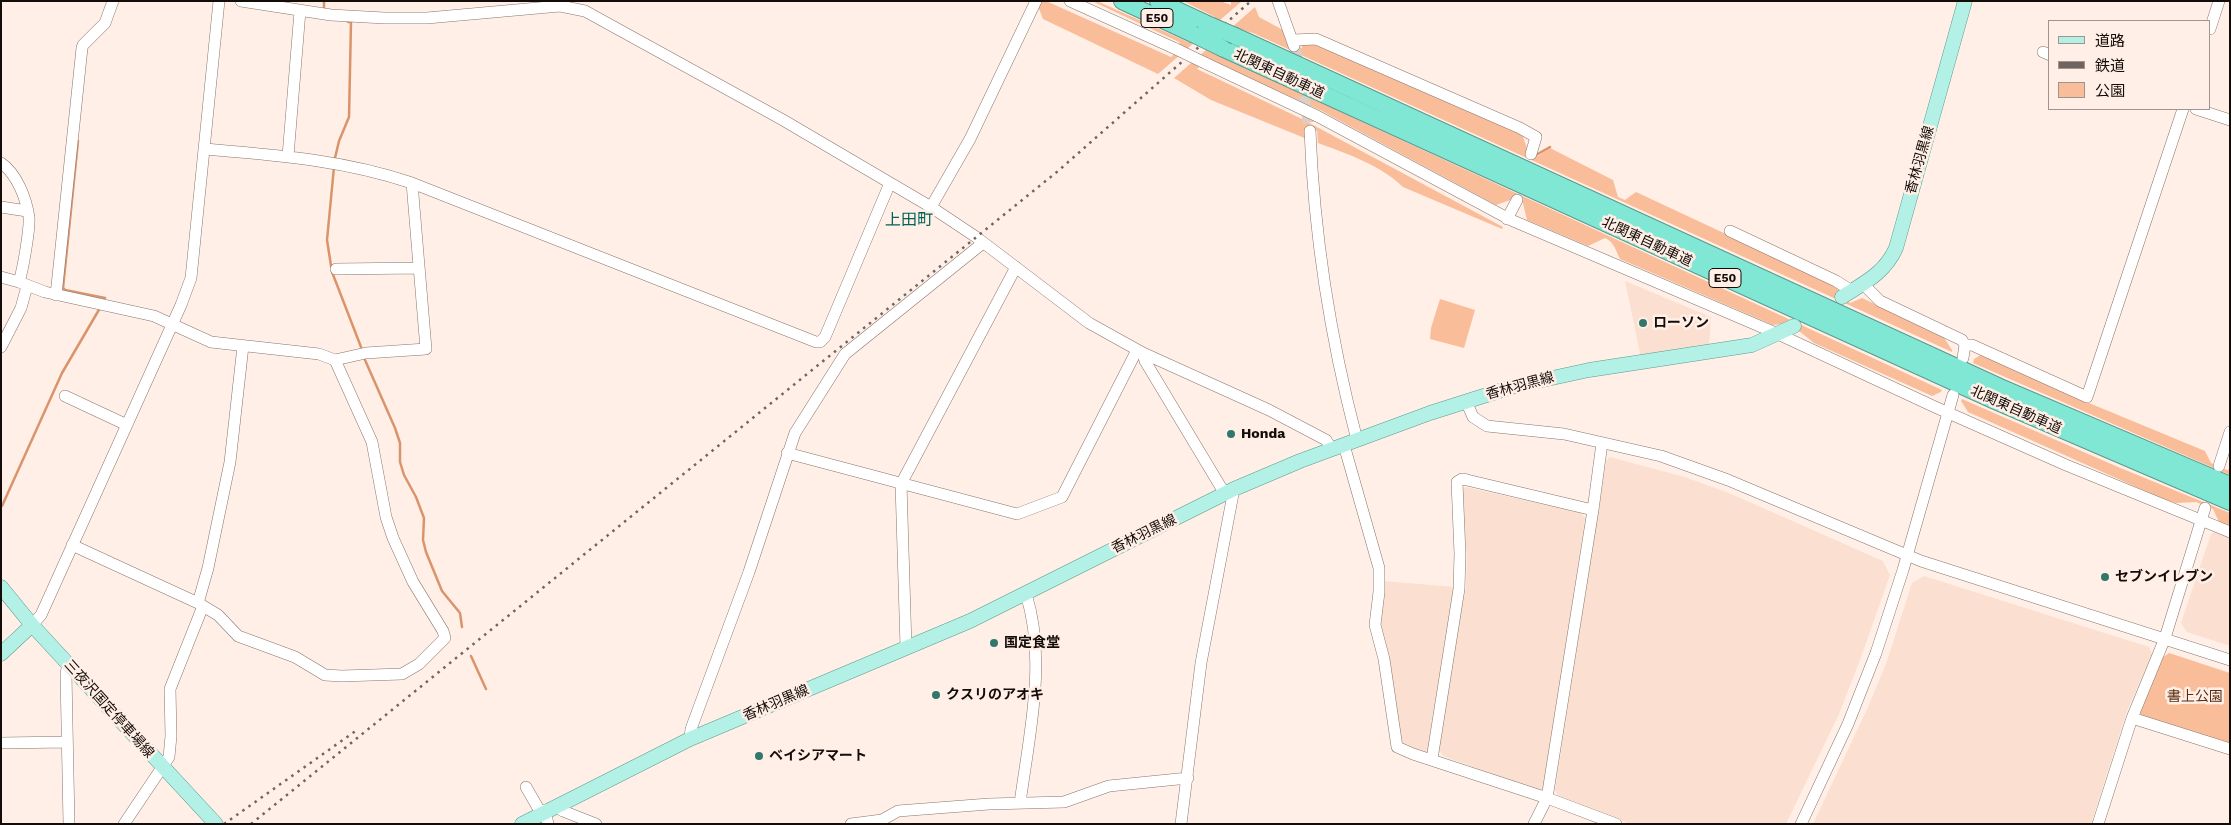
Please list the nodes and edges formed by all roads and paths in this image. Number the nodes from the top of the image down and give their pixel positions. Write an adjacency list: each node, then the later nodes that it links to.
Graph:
1 (113, 1): 37 (street)
2 (219, 1): 18 (street)
3 (241, 1): 11 (street)
4 (1036, 1): 26 (street)
5 (1070, 1): 28 (street, bridge)
6 (1122, 1): 13 (highway, 北関東自動車道 / E50)
7 (1158, 1): 13 (highway, 北関東自動車道 / E50)
8 (1278, 1): 19 (street)
9 (1966, 1): 36 (main road, 香林羽黒線)
10 (2219, 1): 12 (street)
11 (300, 11): 20 (street); 23 (street)
12 (2211, 26)
13 (1199, 28): 59 (highway, 北関東自動車道 / E50, bridge); 61 (highway, 北関東自動車道 / E50, bridge)
14 (2183, 110): 42 (street)
15 (2199, 110): 16 (street)
16 (2230, 120)
17 (1310, 131): 54 (street)
18 (204, 149): 20 (street); 38 (street)
19 (1531, 154)
20 (288, 156): 22 (street)
21 (1, 163): 27 (street)
22 (412, 183): 23 (street); 32 (street)
23 (890, 183): 26 (street)
24 (1517, 200): 28 (street)
25 (1, 207): 27 (street)
26 (931, 207): 30 (street)
27 (27, 210): 35 (street)
28 (1507, 219): 40 (street)
29 (1730, 231): 36 (street)
30 (983, 243): 31 (street); 55 (street)
31 (1016, 267): 44 (street); 58 (street)
32 (419, 268): 33 (street); 46 (street)
33 (336, 269)
34 (1, 277): 35 (street)
35 (23, 284): 37 (street); 41 (street)
36 (1853, 291): 42 (street)
37 (56, 295): 38 (street)
38 (172, 324): 43 (street); 51 (street)
39 (1794, 326): 40 (main road, 香林羽黒線)
40 (1778, 334): 49 (main road, 香林羽黒線); 50 (street)
41 (2, 345)
42 (1965, 345): 45 (street)
43 (244, 346): 46 (street); 70 (street)
44 (1140, 351): 54 (street); 58 (street); 60 (street)
45 (1963, 358)
46 (335, 360): 70 (street)
47 (1953, 395): 50 (street)
48 (65, 396): 51 (street)
49 (1466, 401): 53 (street); 54 (main road, 香林羽黒線)
50 (1947, 412): 64 (street); 67 (street)
51 (127, 425): 66 (street)
52 (2230, 432): 56 (street)
53 (1602, 443): 63 (street); 67 (street)
54 (1345, 445): 60 (main road, 香林羽黒線); 82 (street)
55 (787, 453): 58 (street); 78 (street)
56 (2227, 453): 57 (street)
57 (2219, 466)
58 (901, 484): 73 (street)
59 (2230, 485)
60 (1229, 492): 69 (main road, 香林羽黒線); 84 (street)
61 (2230, 502)
62 (2205, 508): 64 (street)
63 (1593, 510): 82 (street); 86 (street)
64 (2202, 520): 65 (street); 72 (street)
65 (2230, 532)
66 (72, 545): 70 (street); 71 (street)
67 (1907, 557): 72 (street); 99 (street)
68 (1, 588): 71 (main road, 三夜沢国定停車場線)
69 (1026, 594): 73 (main road, 香林羽黒線); 87 (street)
70 (200, 605): 83 (street)
71 (32, 625): 74 (main road); 76 (main road, 三夜沢国定停車場線)
72 (2165, 638): 75 (street); 77 (street)
73 (906, 647): 78 (main road, 香林羽黒線)
74 (1, 654)
75 (2230, 660)
76 (68, 663): 79 (street); 83 (main road, 三夜沢国定停車場線)
77 (2132, 718): 81 (street); 100 (street)
78 (690, 739): 88 (main road, 香林羽黒線)
79 (67, 742): 80 (street); 90 (street)
80 (1, 743)
81 (2230, 749)
82 (1432, 760): 86 (street)
83 (163, 768): 91 (street); 92 (main road, 三夜沢国定停車場線)
84 (1188, 778): 87 (street); 96 (street)
85 (526, 787): 88 (street)
86 (1547, 798): 97 (street); 98 (street)
87 (1020, 804): 89 (street)
88 (547, 813): 93 (main road, 香林羽黒線); 94 (street)
89 (886, 822): 95 (street)
90 (68, 824)
91 (124, 824)
92 (216, 824)
93 (522, 824)
94 (596, 824)
95 (852, 824)
96 (1181, 824)
97 (1534, 824)
98 (1616, 824)
99 (1802, 824)
100 (2098, 824)

